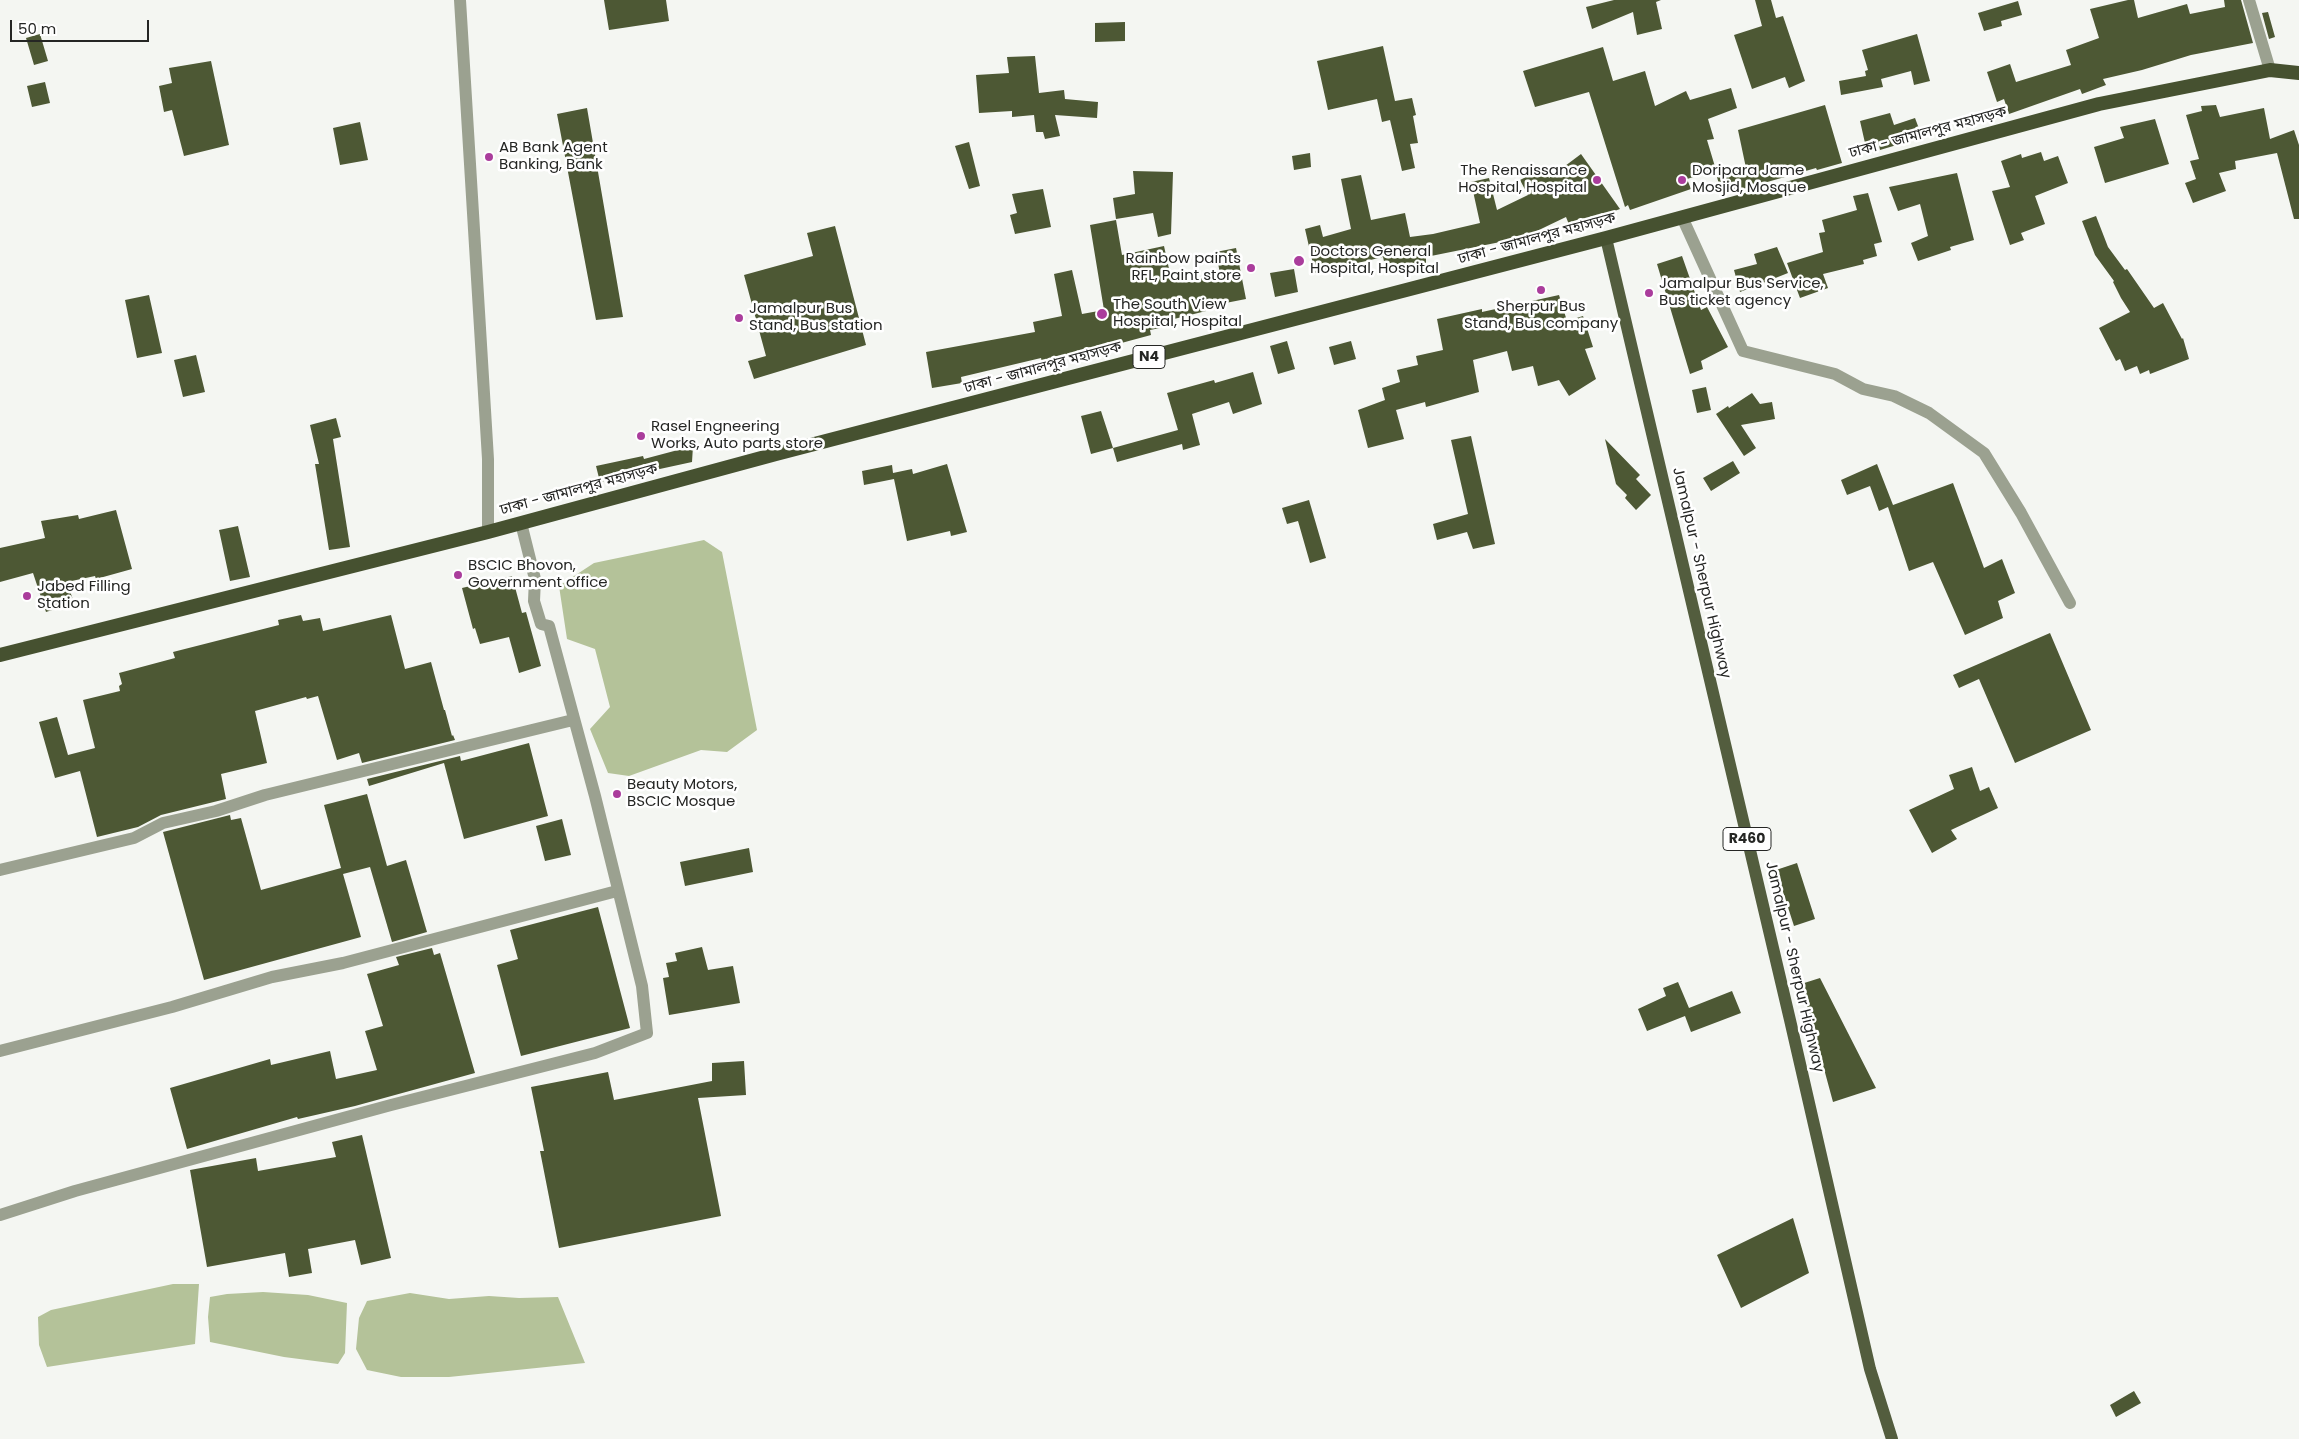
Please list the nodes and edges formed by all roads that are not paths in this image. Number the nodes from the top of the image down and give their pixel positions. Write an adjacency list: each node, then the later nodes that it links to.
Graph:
1 (460, 0): 8 (street)
2 (2249, 0): 3 (street)
3 (2270, 70): 4 (highway, ঢাকা - জামালপুর মহাসড়ক / N4); 5 (highway, ঢাকা - জামালপুর মহাসড়ক / N4)
4 (2299, 74)
5 (1682, 217): 6 (highway, ঢাকা - জামালপুর মহাসড়ক / N4); 9 (street)
6 (1606, 238): 7 (highway, ঢাকা - জামালপুর মহাসড়ক / N4); 16 (main road, Jamalpur - Sherpur Highway / R460)
7 (520, 523): 8 (highway, ঢাকা - জামালপুর মহাসড়ক / N4); 11 (street)
8 (488, 532): 10 (highway, ঢাকা - জামালপুর মহাসড়ক / N4)
9 (2070, 603)
10 (0, 654)
11 (573, 720): 12 (street); 13 (street)
12 (0, 870)
13 (617, 891): 14 (street); 15 (street)
14 (0, 1051)
15 (0, 1215)
16 (1892, 1439)

